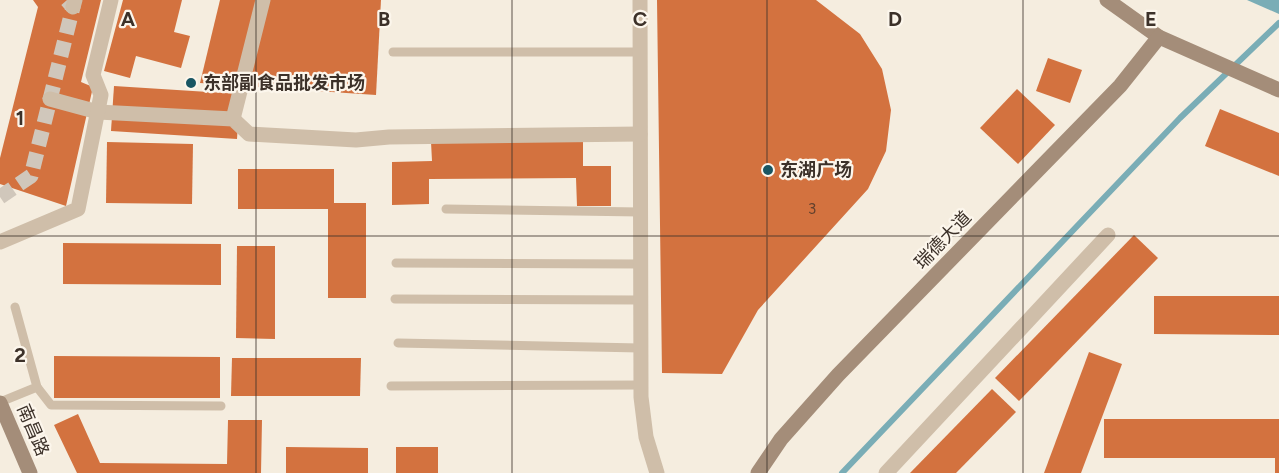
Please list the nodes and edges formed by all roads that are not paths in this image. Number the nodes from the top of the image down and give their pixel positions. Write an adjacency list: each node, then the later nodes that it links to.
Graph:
1 (111, 0): 10 (street)
2 (263, 0): 11 (street)
3 (640, 0): 7 (street)
4 (1107, 0): 5 (street)
5 (1159, 37): 8 (street); 31 (street, 瑞德大道)
6 (393, 52): 7 (lane)
7 (640, 52): 12 (street)
8 (1279, 90)
9 (50, 99): 10 (street)
10 (98, 112): 11 (street); 16 (street)
11 (232, 119): 12 (street)
12 (640, 134): 14 (street)
13 (446, 209): 14 (lane)
14 (640, 212): 18 (street)
15 (1108, 235): 32 (street)
16 (0, 242)
17 (396, 262): 18 (lane)
18 (640, 264): 20 (street)
19 (395, 299): 20 (lane)
20 (640, 300): 23 (street)
21 (15, 308): 25 (lane)
22 (398, 343): 23 (lane)
23 (640, 348): 26 (street)
24 (391, 386): 26 (lane)
25 (37, 387): 27 (lane); 28 (lane)
26 (640, 391): 30 (street)
27 (0, 403): 29 (street, 南昌路)
28 (221, 406)
29 (30, 473)
30 (657, 473)
31 (758, 473)
32 (886, 473)

